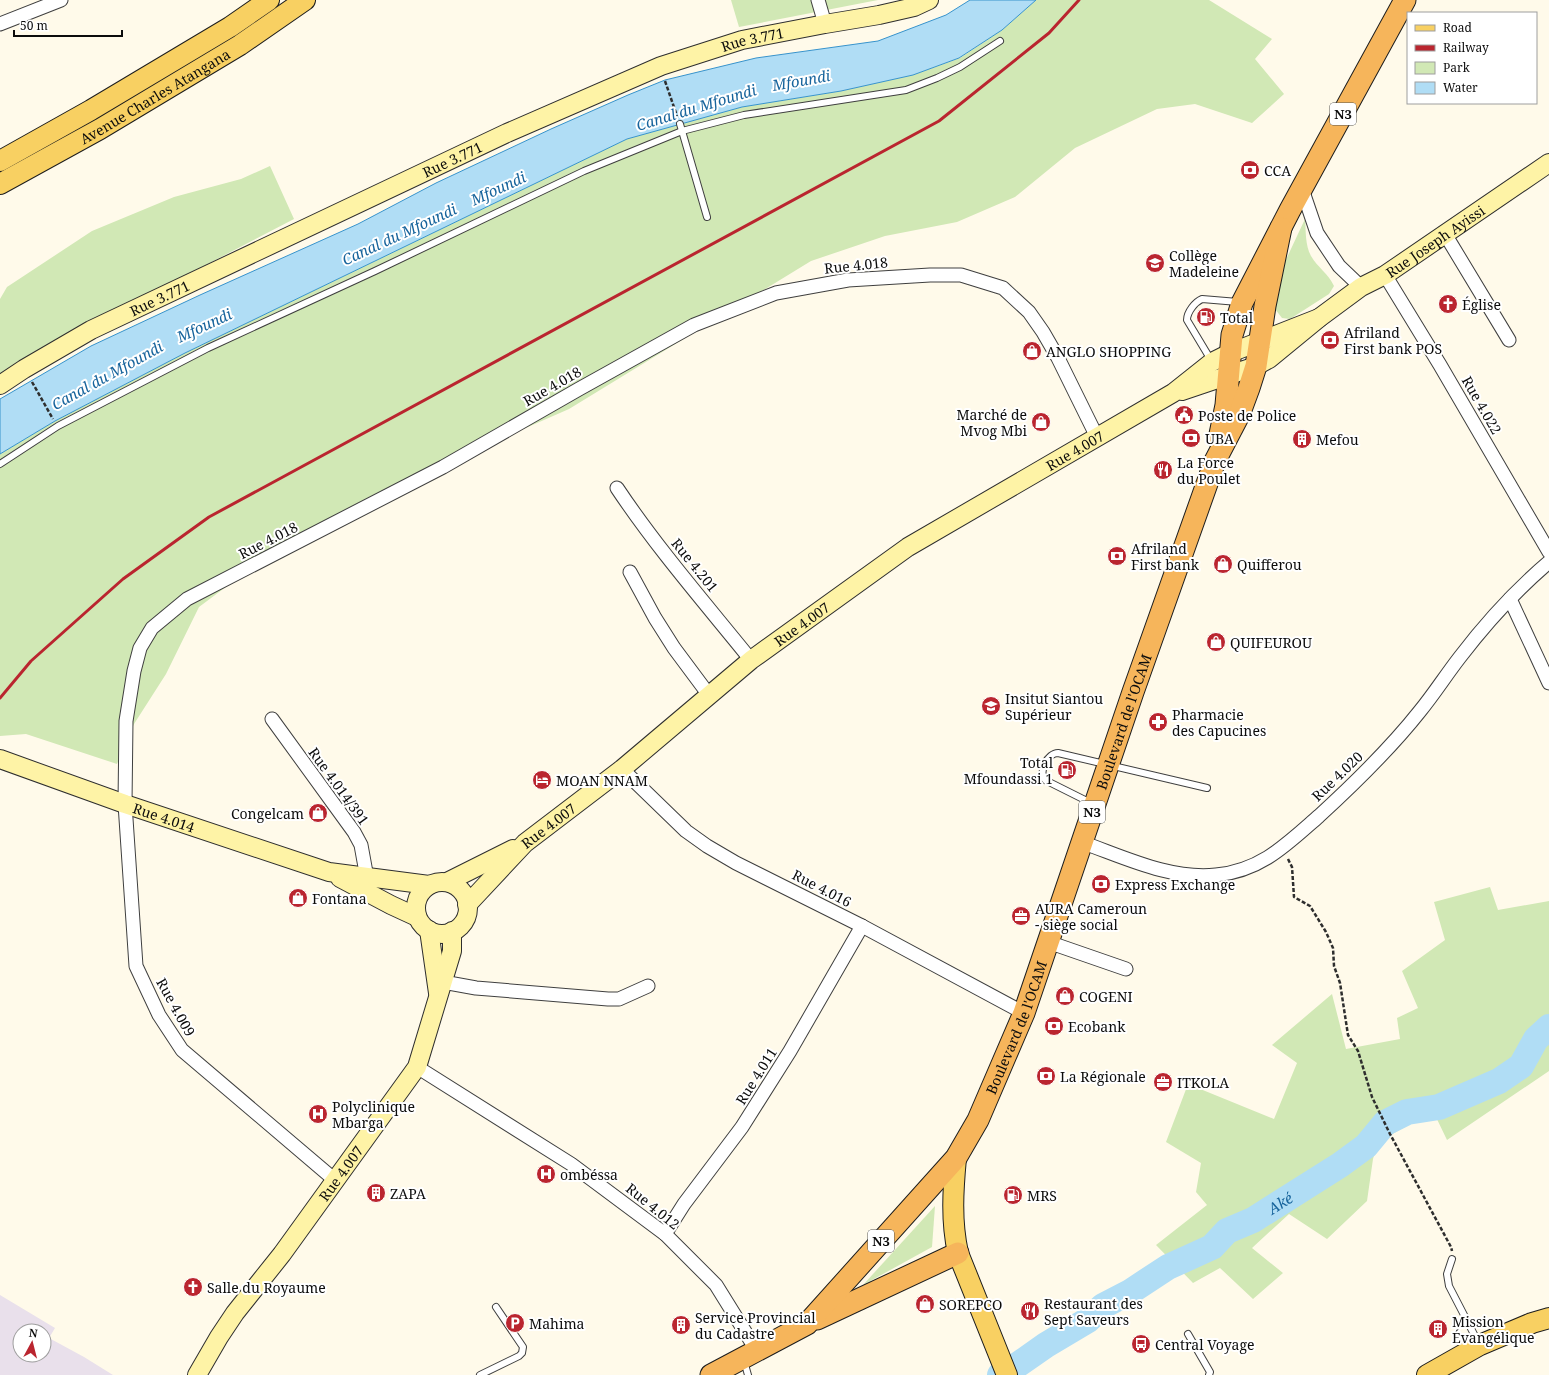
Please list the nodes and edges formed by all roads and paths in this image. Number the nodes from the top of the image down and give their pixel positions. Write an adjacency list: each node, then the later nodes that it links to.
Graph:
1 (60, 0): 7 (street)
2 (268, 0): 13 (main road, Avenue Charles Atangana)
3 (305, 0): 15 (main road, Avenue Charles Atangana)
4 (818, 0): 8 (street)
5 (929, 0): 8 (main road, Rue 3.771)
6 (1405, 0): 16 (highway, N3)
7 (0, 24)
8 (825, 24): 30 (main road, Rue 3.771)
9 (1000, 41): 12 (lane)
10 (665, 80): 11 (path)
11 (680, 124): 12 (lane)
12 (682, 131): 17 (lane); 35 (lane)
13 (0, 161)
14 (1549, 162): 19 (main road, Rue Joseph Ayissi)
15 (0, 184)
16 (1302, 189): 18 (highway, N3); 21 (street)
17 (707, 217)
18 (1281, 228): 22 (highway, N3); 24 (highway, N3)
19 (1445, 234): 20 (main road, Rue Joseph Ayissi); 25 (street)
20 (1385, 275): 21 (main road, Rue Joseph Ayissi); 37 (street, Rue 4.022)
21 (1361, 288): 23 (main road, Rue Joseph Ayissi)
22 (1242, 303): 26 (highway, N3); 26 (lane)
23 (1319, 318): 24 (main road, Rue Joseph Ayissi); 27 (main road, Rue Joseph Ayissi)
24 (1261, 336): 26 (main road, Rue 4.007); 27 (highway, N3)
25 (1509, 340)
26 (1225, 350): 28 (highway, N3); 31 (main road, Rue 4.007)
27 (1256, 366): 28 (main road, Rue 4.007); 34 (highway, Boulevard de l'OCAM / N3)
28 (1228, 376): 31 (main road, Rue 4.007); 34 (highway, Boulevard de l'OCAM / N3)
29 (31, 380): 32 (path)
30 (0, 385)
31 (1173, 394): 33 (main road, Rue 4.007)
32 (55, 421)
33 (1097, 437): 41 (main road, Rue 4.007); 49 (street, Rue 4.018)
34 (1215, 461): 46 (highway, Boulevard de l'OCAM / N3)
35 (0, 464)
36 (617, 488): 41 (street, Rue 4.201)
37 (1549, 552)
38 (1549, 562): 40 (street, Rue 4.020)
39 (630, 572): 43 (street)
40 (1510, 599): 42 (street); 53 (street, Rue 4.020)
41 (751, 660): 43 (main road, Rue 4.007)
42 (1549, 683)
43 (709, 695): 47 (main road, Rue 4.007)
44 (272, 719): 55 (street, Rue 4.014/391)
45 (0, 759): 49 (main road, Rue 4.014)
46 (1108, 765): 48 (lane); 50 (highway, Boulevard de l'OCAM / N3); 50 (lane)
47 (622, 769): 52 (main road, Rue 4.007); 60 (street, Rue 4.016)
48 (1207, 788)
49 (125, 804): 54 (main road, Rue 4.014); 70 (street, Rue 4.009)
50 (1095, 805): 51 (highway, Boulevard de l'OCAM / N3)
51 (1081, 842): 53 (street, Rue 4.020); 63 (highway, Boulevard de l'OCAM / N3)
52 (525, 843): 56 (main road); 58 (main road, Rue 4.007)
53 (1283, 848): 73 (path)
54 (329, 872): 55 (main road); 59 (main road)
55 (367, 878): 57 (main road)
56 (447, 882): 57 (main road); 58 (main road)
57 (429, 885): 59 (main road)
58 (467, 905): 62 (main road)
59 (417, 917): 61 (main road)
60 (862, 926): 67 (street, Rue 4.016); 71 (street, Rue 4.011)
61 (429, 930): 62 (main road); 66 (main road)
62 (452, 931): 66 (main road, Rue 4.007)
63 (1048, 942): 64 (street); 67 (highway, Boulevard de l'OCAM / N3)
64 (1126, 969)
65 (648, 986): 66 (street)
66 (440, 989): 68 (main road, Rue 4.007)
67 (1024, 1012): 69 (highway, Boulevard de l'OCAM / N3)
68 (417, 1067): 70 (main road, Rue 4.007); 71 (street, Rue 4.012)
69 (956, 1158): 72 (main road); 76 (highway, N3)
70 (336, 1180): 80 (main road, Rue 4.007)
71 (665, 1234): 79 (street, Rue 4.012)
72 (958, 1253): 76 (highway); 83 (main road)
73 (1452, 1259): 78 (lane)
74 (496, 1307): 81 (lane)
75 (1549, 1318): 78 (main road)
76 (807, 1324): 79 (highway, N3)
77 (1188, 1334): 84 (lane)
78 (1480, 1345): 85 (main road)
79 (749, 1361): 82 (highway, N3)
80 (197, 1375)
81 (480, 1375)
82 (711, 1375)
83 (1007, 1375)
84 (1209, 1375)
85 (1427, 1375)

